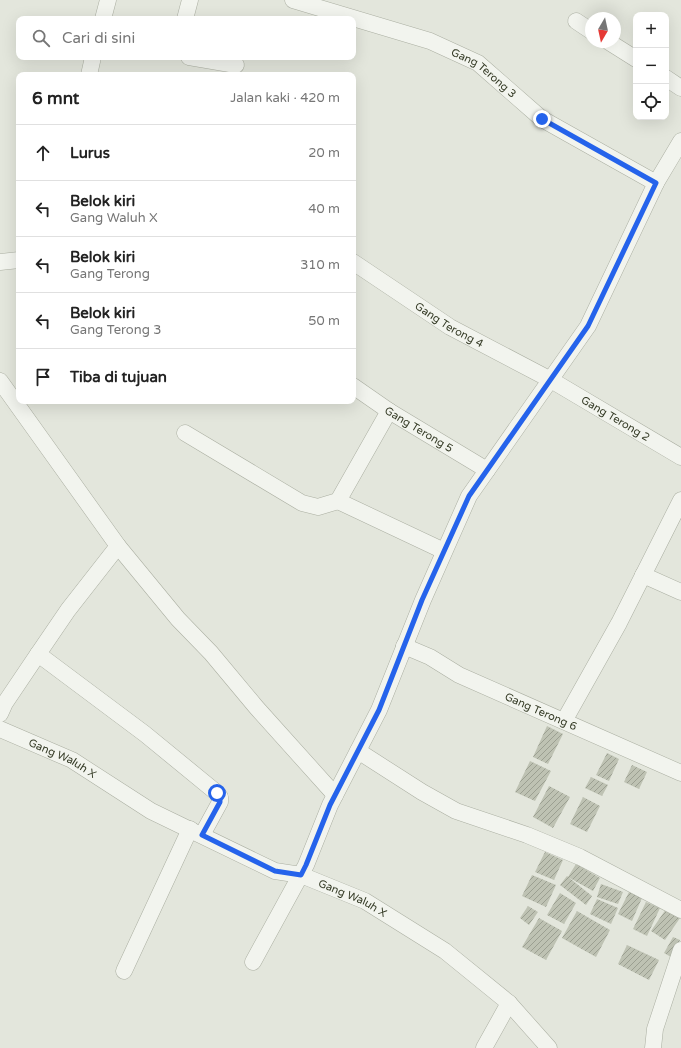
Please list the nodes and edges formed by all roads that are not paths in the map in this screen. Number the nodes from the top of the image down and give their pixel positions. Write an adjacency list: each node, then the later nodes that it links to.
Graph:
1 (108, 0): 4 (street)
2 (190, 0): 5 (street)
3 (292, 0): 6 (street, Gang Terong 3)
4 (104, 16)
5 (186, 16)
6 (346, 16)
7 (356, 19): 19 (street, Gang Terong 3)
8 (576, 21): 9 (street)
9 (585, 27)
10 (619, 48): 11 (street)
11 (633, 57)
12 (92, 60): 15 (street)
13 (207, 60): 14 (street)
14 (236, 65)
15 (90, 72)
16 (669, 80): 17 (street)
17 (681, 88)
18 (681, 141): 19 (street)
19 (656, 183): 23 (street)
20 (16, 260): 21 (street)
21 (0, 262)
22 (356, 264): 23 (street, Gang Terong 4)
23 (551, 380): 30 (street, Gang Terong 2); 31 (street)
24 (0, 381): 26 (street)
25 (356, 388): 28 (street, Gang Terong 5)
26 (16, 403)
27 (16, 404): 34 (street)
28 (390, 411): 31 (street, Gang Terong 5); 33 (street)
29 (185, 433): 33 (street)
30 (681, 457)
31 (487, 470): 35 (street)
32 (681, 500): 36 (street)
33 (338, 501): 35 (street)
34 (118, 546): 39 (street); 45 (street)
35 (444, 551): 38 (street)
36 (643, 576): 37 (street); 41 (street)
37 (681, 592)
38 (404, 646): 41 (street, Gang Terong 6); 43 (street)
39 (38, 654): 40 (street); 46 (street)
40 (0, 714)
41 (564, 721): 44 (street, Gang Terong 6)
42 (0, 729): 46 (street, Gang Waluh X)
43 (358, 751): 45 (street); 48 (street)
44 (681, 773)
45 (335, 795): 47 (street)
46 (196, 832): 47 (street, Gang Waluh X); 51 (street)
47 (301, 875): 50 (street); 52 (street, Gang Waluh X)
48 (681, 910)
49 (681, 950): 55 (street)
50 (253, 962)
51 (124, 971)
52 (510, 1003): 53 (street); 54 (street, Gang Waluh X)
53 (484, 1048)
54 (549, 1048)
55 (653, 1048)

